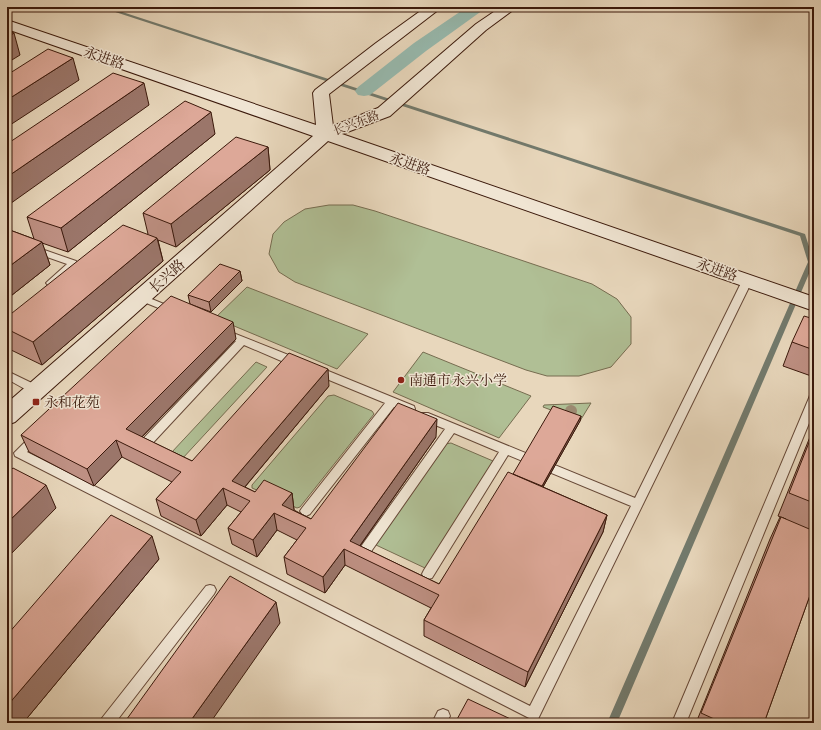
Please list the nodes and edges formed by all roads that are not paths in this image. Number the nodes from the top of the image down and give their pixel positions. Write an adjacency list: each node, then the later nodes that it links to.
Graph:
1 (436, 7): 4 (street, 长兴东路)
2 (510, 7): 4 (street, 长兴东路)
3 (7, 24): 4 (street, 永进路)
4 (325, 135): 6 (street, 永进路); 8 (street, 长兴路)
5 (7, 240): 7 (lane)
6 (756, 284): 9 (street, 永进路); 22 (lane)
7 (46, 288)
8 (142, 298): 10 (lane); 14 (street, 长兴路)
9 (813, 303)
10 (162, 322)
11 (215, 329): 12 (lane)
12 (243, 340): 16 (lane); 20 (lane)
13 (7, 375): 14 (lane)
14 (36, 390): 17 (street, 长兴路)
15 (814, 398): 28 (lane)
16 (392, 402): 18 (lane); 23 (lane)
17 (7, 416)
18 (452, 427): 21 (lane); 24 (lane)
19 (42, 432): 22 (lane)
20 (145, 444)
21 (506, 450): 22 (lane); 25 (lane)
22 (638, 504)
23 (306, 511)
24 (358, 560)
25 (428, 574)
26 (210, 590): 27 (lane)
27 (107, 723)
28 (679, 723)

